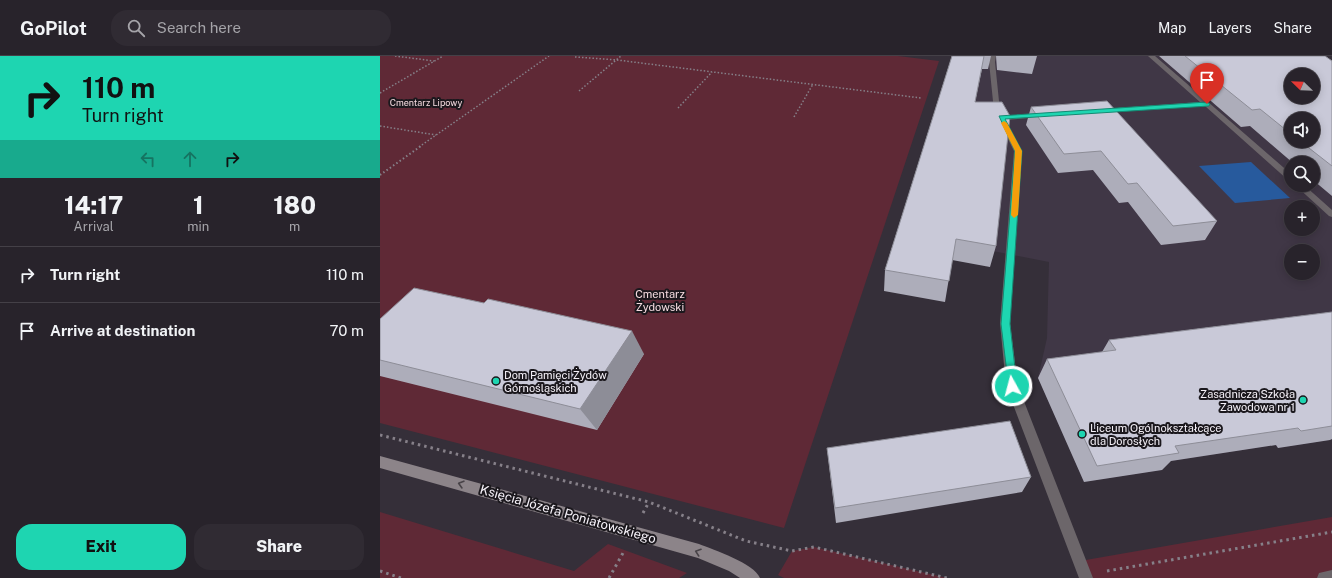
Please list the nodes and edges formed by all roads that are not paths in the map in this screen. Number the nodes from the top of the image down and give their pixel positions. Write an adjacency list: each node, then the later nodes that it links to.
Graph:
1 (993, 56): 6 (street)
2 (1151, 56): 3 (street)
3 (1207, 104): 4 (street); 7 (street)
4 (1096, 111)
5 (1048, 114): 6 (street)
6 (1001, 118): 13 (street)
7 (1284, 172)
8 (1307, 192): 9 (street)
9 (1332, 214)
10 (380, 462): 12 (street, Księcia Józefa Poniatowskiego, one-way to 10)
11 (1332, 577): 14 (street)
12 (753, 578)
13 (1086, 578)
14 (1324, 578)

